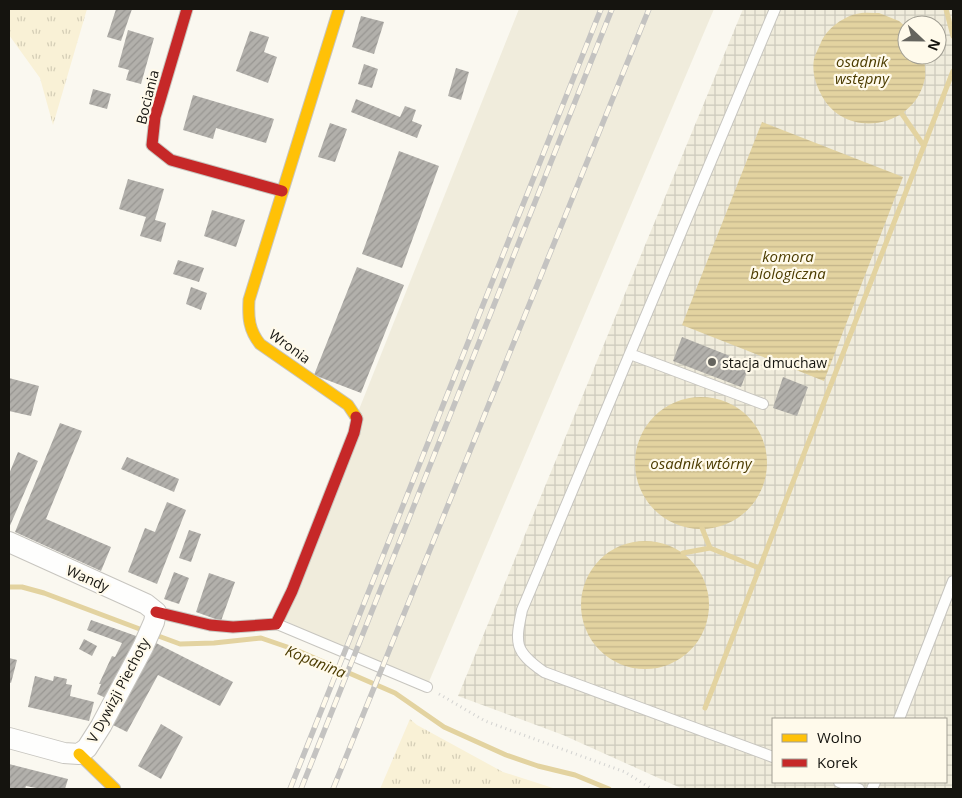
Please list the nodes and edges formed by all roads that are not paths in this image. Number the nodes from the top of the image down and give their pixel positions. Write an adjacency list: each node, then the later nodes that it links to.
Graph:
1 (187, 9): 4 (street, Bociania)
2 (339, 9): 4 (street, Wronia)
3 (775, 9): 5 (lane)
4 (282, 191): 10 (street, Wronia)
5 (630, 354): 6 (lane); 15 (lane)
6 (763, 404)
7 (9, 542): 9 (street, Wandy)
8 (953, 581): 12 (lane)
9 (155, 617): 10 (street); 14 (street, V Dywizji Piechoty)
10 (276, 624): 11 (lane)
11 (427, 687)
12 (899, 718)
13 (9, 738): 14 (street, V Dywizji Piechoty)
14 (79, 754): 17 (street, V Dywizji Piechoty)
15 (772, 757)
16 (842, 783): 18 (lane)
17 (115, 789)
18 (860, 789)

